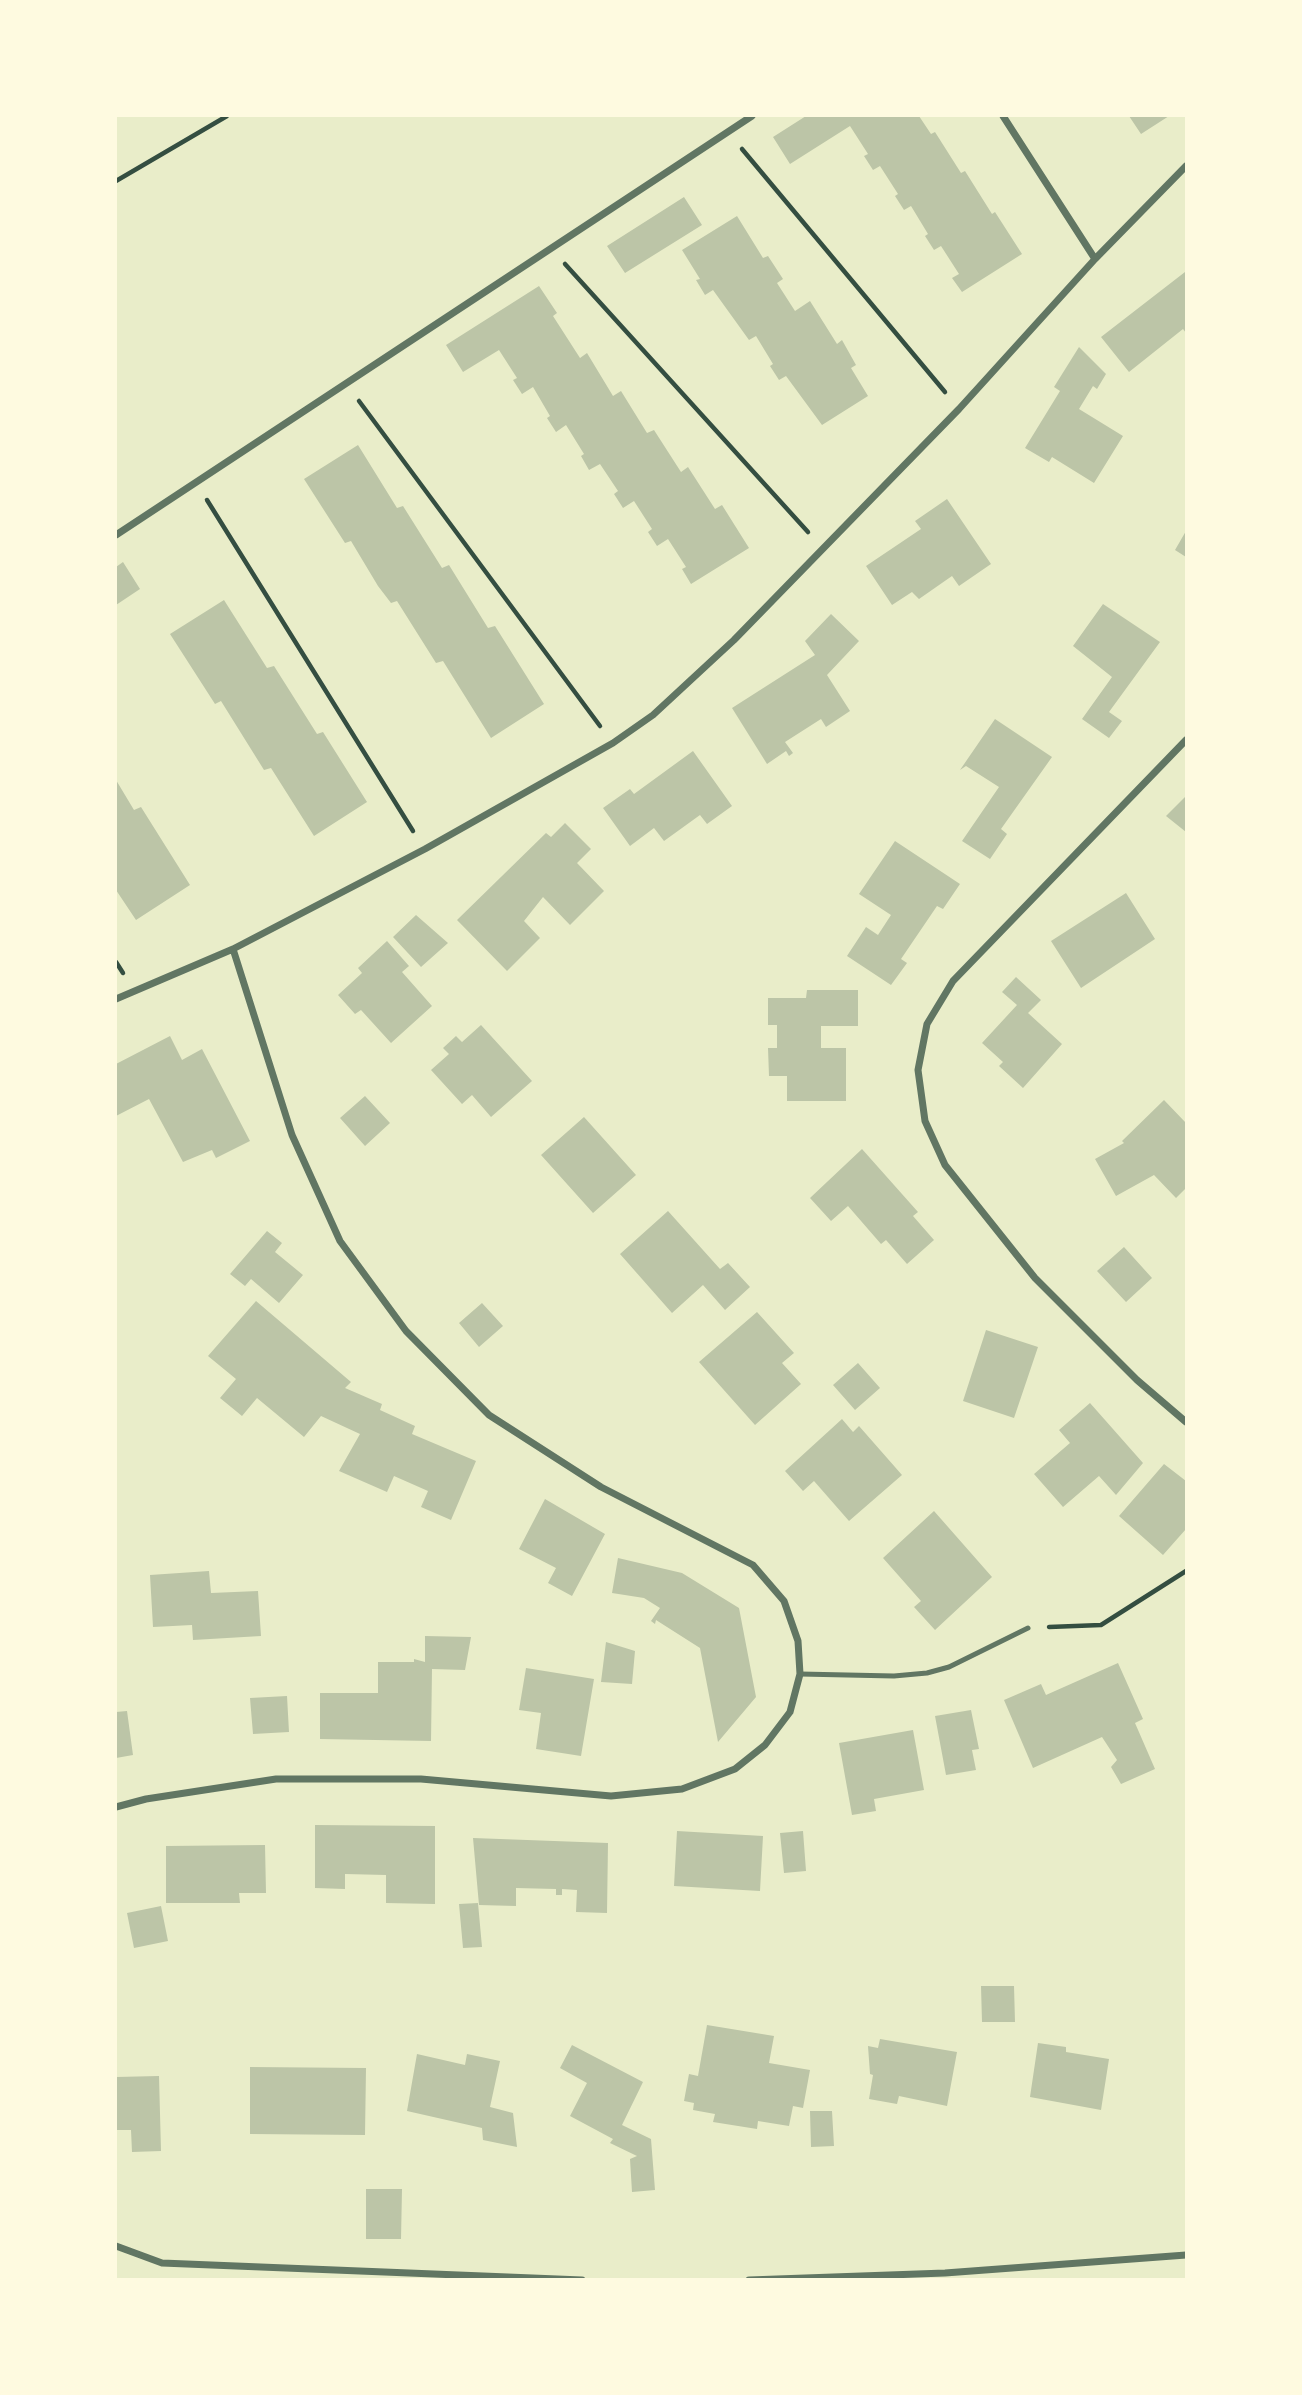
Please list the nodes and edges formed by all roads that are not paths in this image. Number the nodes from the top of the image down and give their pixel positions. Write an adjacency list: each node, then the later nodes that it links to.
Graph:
1 (752, 116): 5 (street)
2 (1003, 116): 4 (street)
3 (1186, 166): 4 (street)
4 (1096, 259): 7 (street)
5 (116, 535)
6 (1186, 740): 9 (street)
7 (233, 950): 8 (street); 11 (street)
8 (116, 999)
9 (1186, 1422)
10 (1028, 1629): 11 (lane)
11 (800, 1674): 12 (street)
12 (116, 1807)
13 (116, 2246): 15 (street)
14 (1186, 2255): 16 (street)
15 (582, 2280)
16 (749, 2280)

